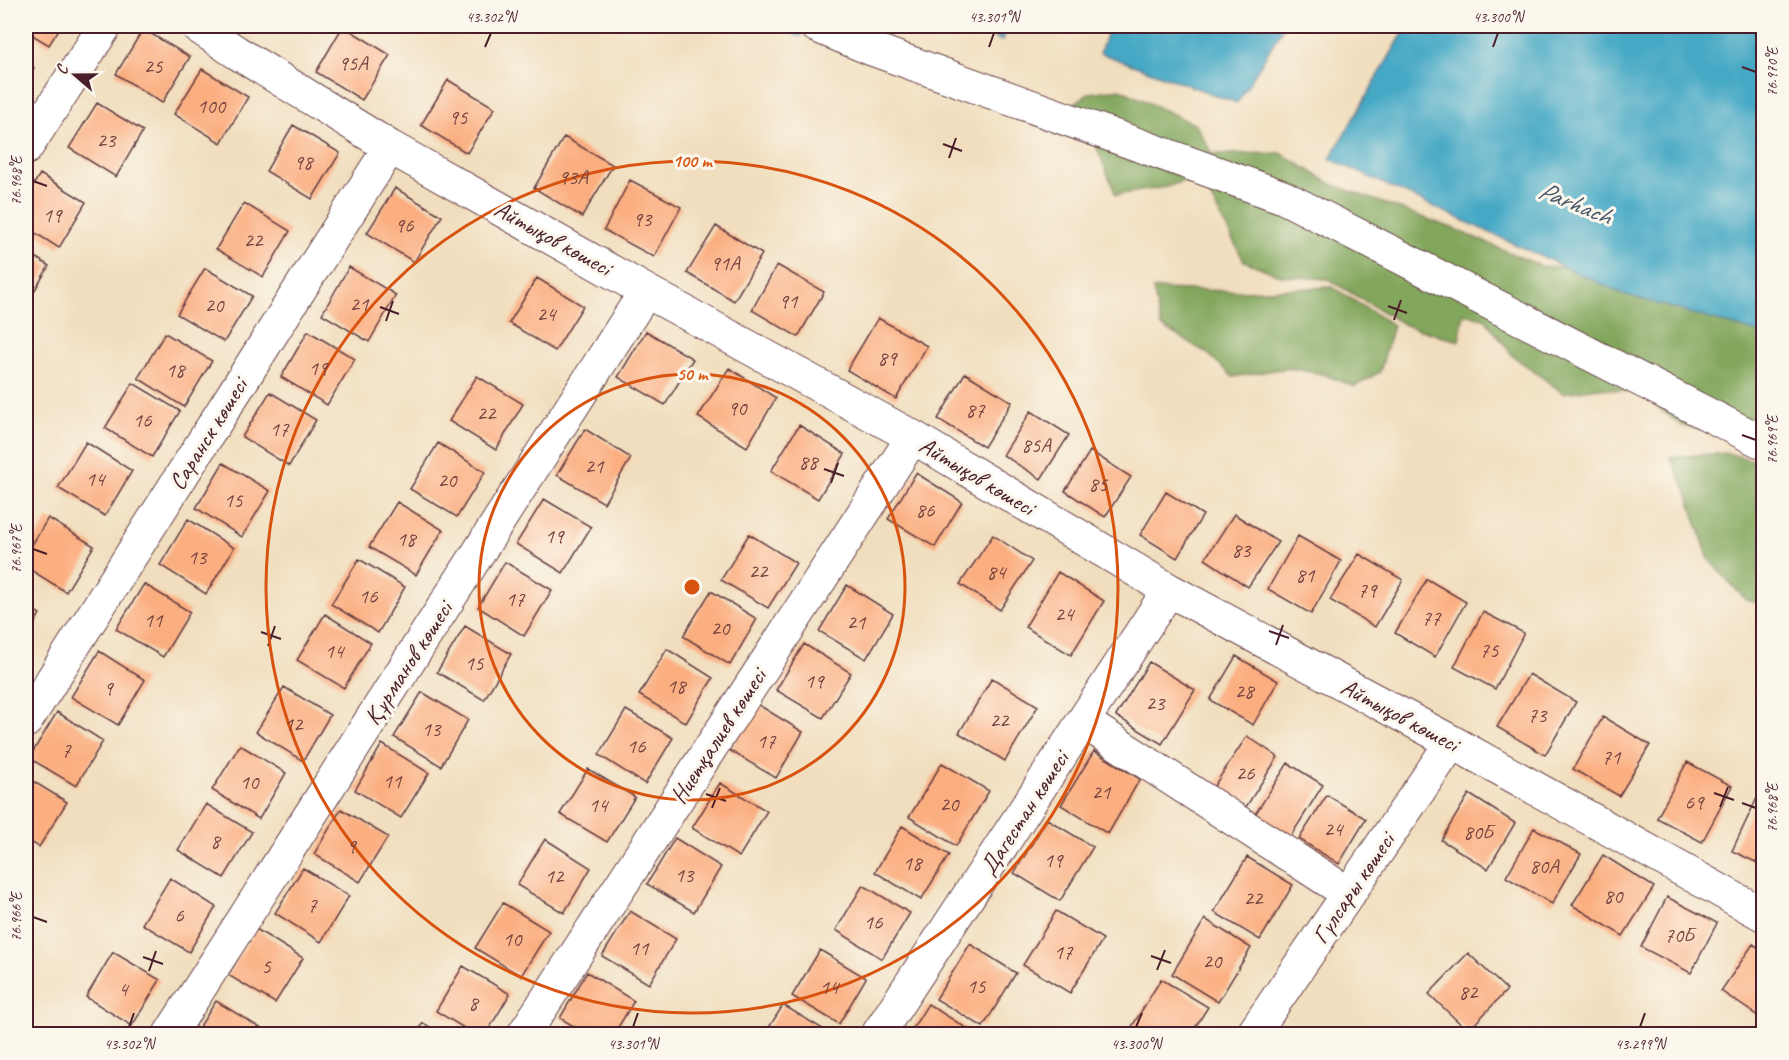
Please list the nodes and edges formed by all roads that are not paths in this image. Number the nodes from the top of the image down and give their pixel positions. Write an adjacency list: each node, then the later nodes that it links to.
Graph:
1 (105, 26): 5 (street)
2 (197, 26): 4 (street, Айтықов көшесі)
3 (818, 26): 8 (street)
4 (390, 147): 6 (street, Айтықов көшесі); 10 (street, Саранск көшесі)
5 (26, 148)
6 (646, 291): 7 (street, Айтықов көшесі); 15 (street, Құрманов көшесі)
7 (913, 437): 9 (street, Айтықов көшесі); 16 (street, Ниетқалиев көшесі)
8 (1764, 443)
9 (1169, 590): 11 (street, Дагестан көшесі); 12 (street, Айтықов көшесі)
10 (26, 721)
11 (1084, 722): 13 (street); 17 (street, Дагестан көшесі)
12 (1452, 742): 13 (street, Гүлсары көшесі); 14 (street, Айтықов көшесі)
13 (1349, 894): 18 (street, Гүлсары көшесі)
14 (1764, 915)
15 (170, 1035)
16 (524, 1035)
17 (878, 1035)
18 (1253, 1035)

